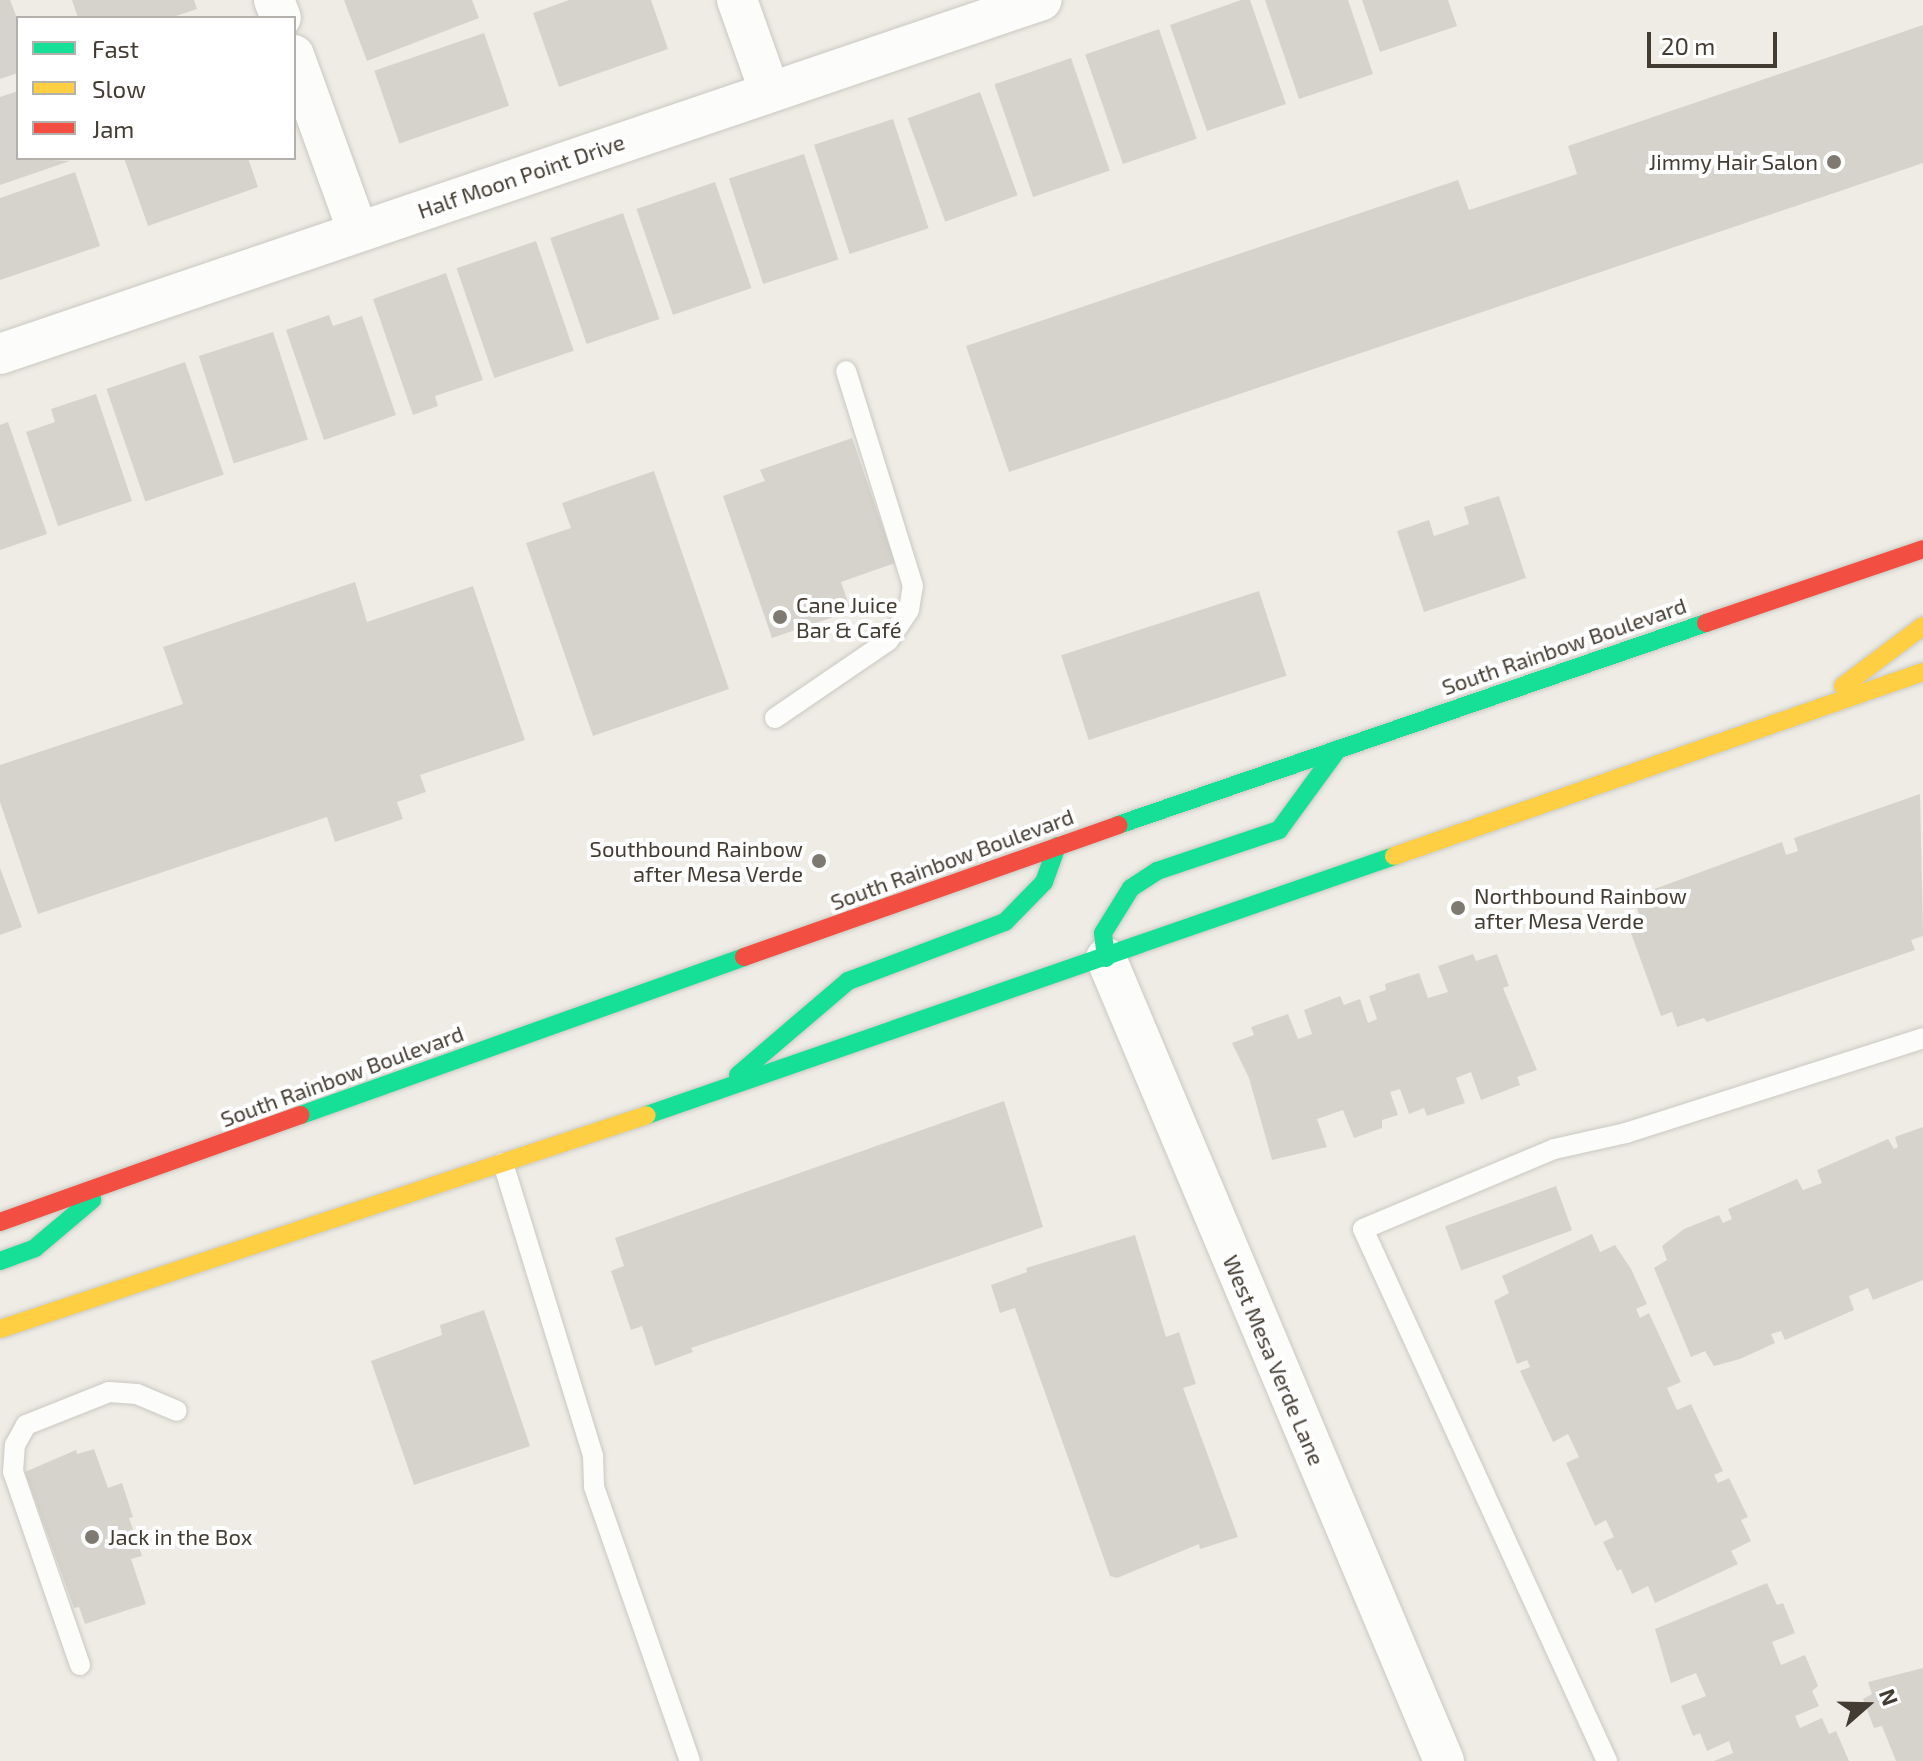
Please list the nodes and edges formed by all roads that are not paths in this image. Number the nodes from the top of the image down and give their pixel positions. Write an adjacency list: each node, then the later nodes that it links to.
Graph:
1 (737, 0): 4 (street)
2 (1042, 0): 4 (street, Half Moon Point Drive)
3 (296, 61): 5 (street)
4 (769, 90): 5 (street, Half Moon Point Drive)
5 (358, 232): 6 (street, Half Moon Point Drive)
6 (0, 354)
7 (846, 371): 12 (lane)
8 (1923, 549): 13 (main road, South Rainbow Boulevard)
9 (1923, 626): 11 (main road)
10 (1923, 672): 11 (main road)
11 (1812, 709): 15 (main road)
12 (775, 718)
13 (1338, 749): 14 (main road, South Rainbow Boulevard); 15 (main road)
14 (1057, 846): 17 (main road); 19 (main road, South Rainbow Boulevard)
15 (1106, 958): 17 (main road); 26 (street, West Mesa Verde Lane)
16 (1923, 1038): 27 (lane)
17 (722, 1090): 18 (main road)
18 (503, 1163): 22 (main road); 25 (lane)
19 (112, 1183): 20 (main road, South Rainbow Boulevard); 21 (main road)
20 (0, 1222)
21 (0, 1261)
22 (0, 1329)
23 (177, 1411): 24 (lane)
24 (80, 1665)
25 (690, 1761)
26 (1444, 1761)
27 (1607, 1761)

